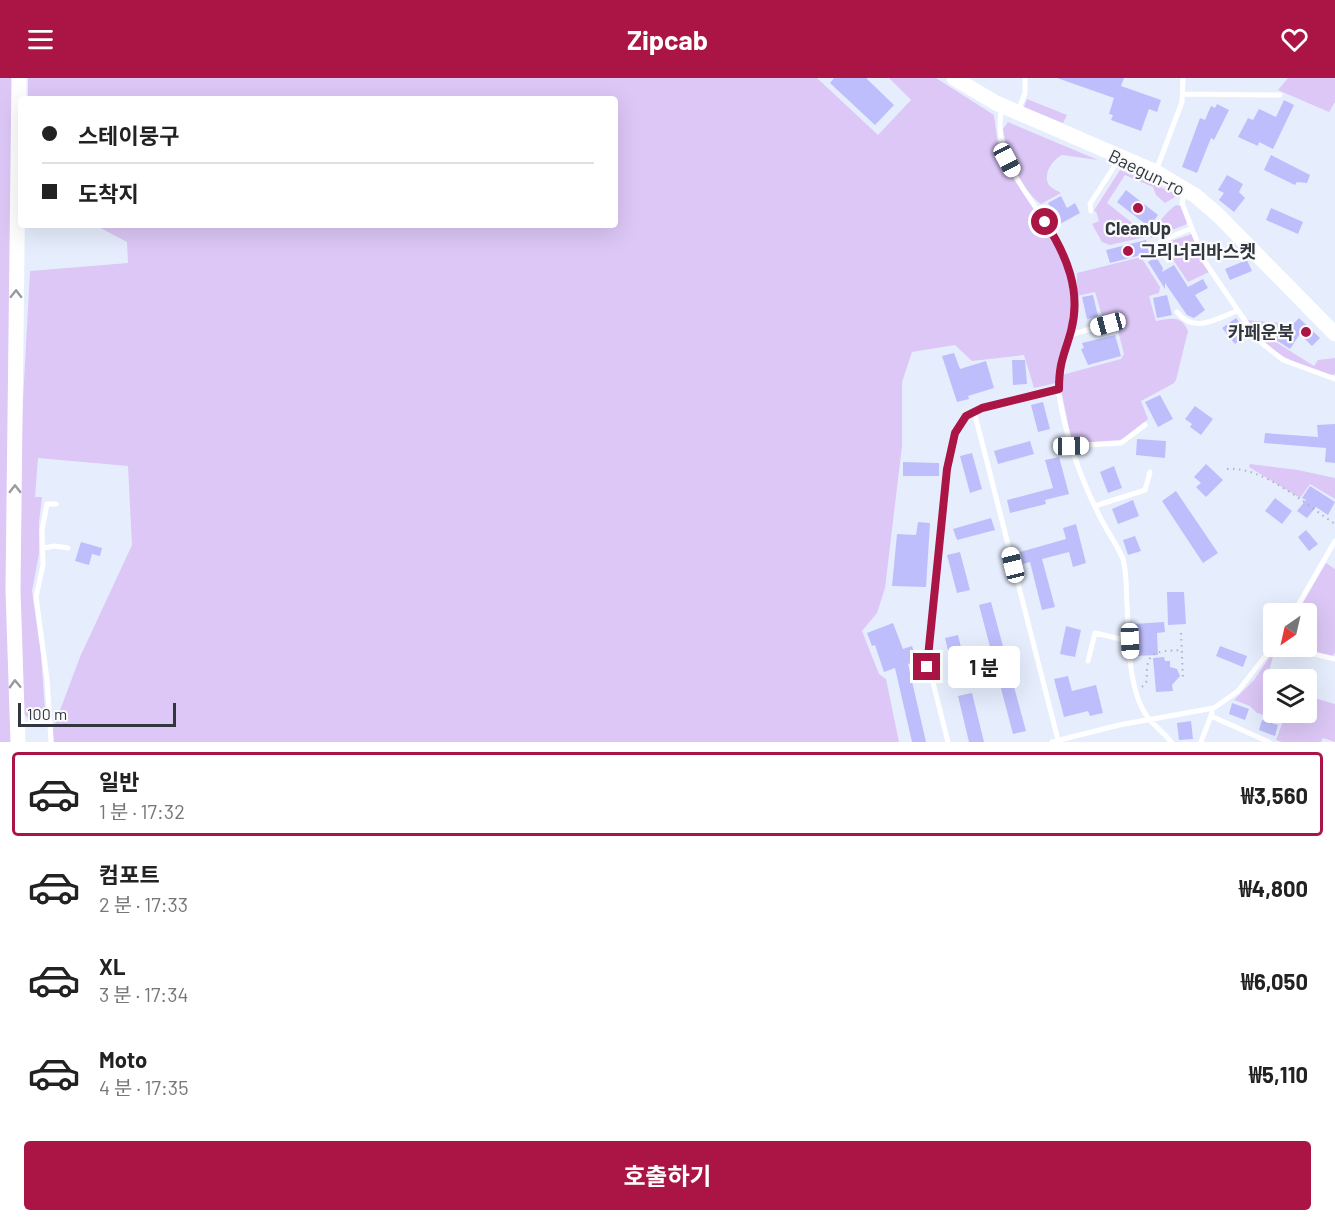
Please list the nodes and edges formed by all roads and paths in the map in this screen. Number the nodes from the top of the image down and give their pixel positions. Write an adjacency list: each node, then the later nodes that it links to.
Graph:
1 (19, 78): 7 (main road, one-way to 1)
2 (954, 78): 8 (main road, Baegun-ro)
3 (1025, 78): 9 (lane)
4 (1183, 78): 5 (lane)
5 (1184, 94): 6 (lane); 11 (lane)
6 (1280, 95)
7 (19, 96)
8 (1002, 106): 9 (main road, Baegun-ro); 21 (lane)
9 (1017, 112): 10 (main road, Baegun-ro)
10 (1120, 157): 11 (main road, Baegun-ro); 14 (lane)
11 (1156, 172): 13 (main road, Baegun-ro)
12 (18, 180): 49 (main road, one-way to 12)
13 (1186, 190): 15 (lane); 20 (main road, Baegun-ro)
14 (1091, 212)
15 (1192, 228): 16 (lane); 17 (lane)
16 (1168, 260)
17 (1237, 311): 18 (lane); 22 (lane)
18 (1177, 312)
19 (1108, 324): 21 (lane)
20 (1335, 334)
21 (1070, 335): 23 (lane)
22 (1335, 379)
23 (1059, 389): 24 (lane); 26 (lane)
24 (974, 411): 50 (lane); 53 (lane)
25 (1145, 425): 26 (lane)
26 (1071, 446): 30 (lane)
27 (1227, 469): 31 (path)
28 (1150, 472): 30 (lane)
29 (56, 504): 33 (lane)
30 (1095, 506): 37 (lane)
31 (1335, 524)
32 (1335, 541): 35 (lane)
33 (43, 548): 34 (lane); 48 (lane)
34 (68, 548)
35 (1299, 603)
36 (1181, 633): 38 (path)
37 (1130, 641): 42 (lane); 44 (lane)
38 (1182, 650): 43 (path); 44 (path)
39 (1317, 655): 41 (lane)
40 (1264, 657): 45 (lane)
41 (1335, 659)
42 (1088, 661)
43 (1183, 679)
44 (1136, 688): 47 (lane)
45 (1214, 708): 46 (lane); 47 (lane)
46 (1211, 716): 55 (lane); 56 (lane)
47 (1149, 718): 50 (lane); 54 (lane)
48 (50, 722): 49 (lane); 52 (lane)
49 (16, 725): 51 (main road)
50 (1055, 741)
51 (18, 742)
52 (51, 742)
53 (948, 742)
54 (1171, 742)
55 (1201, 742)
56 (1269, 742)

